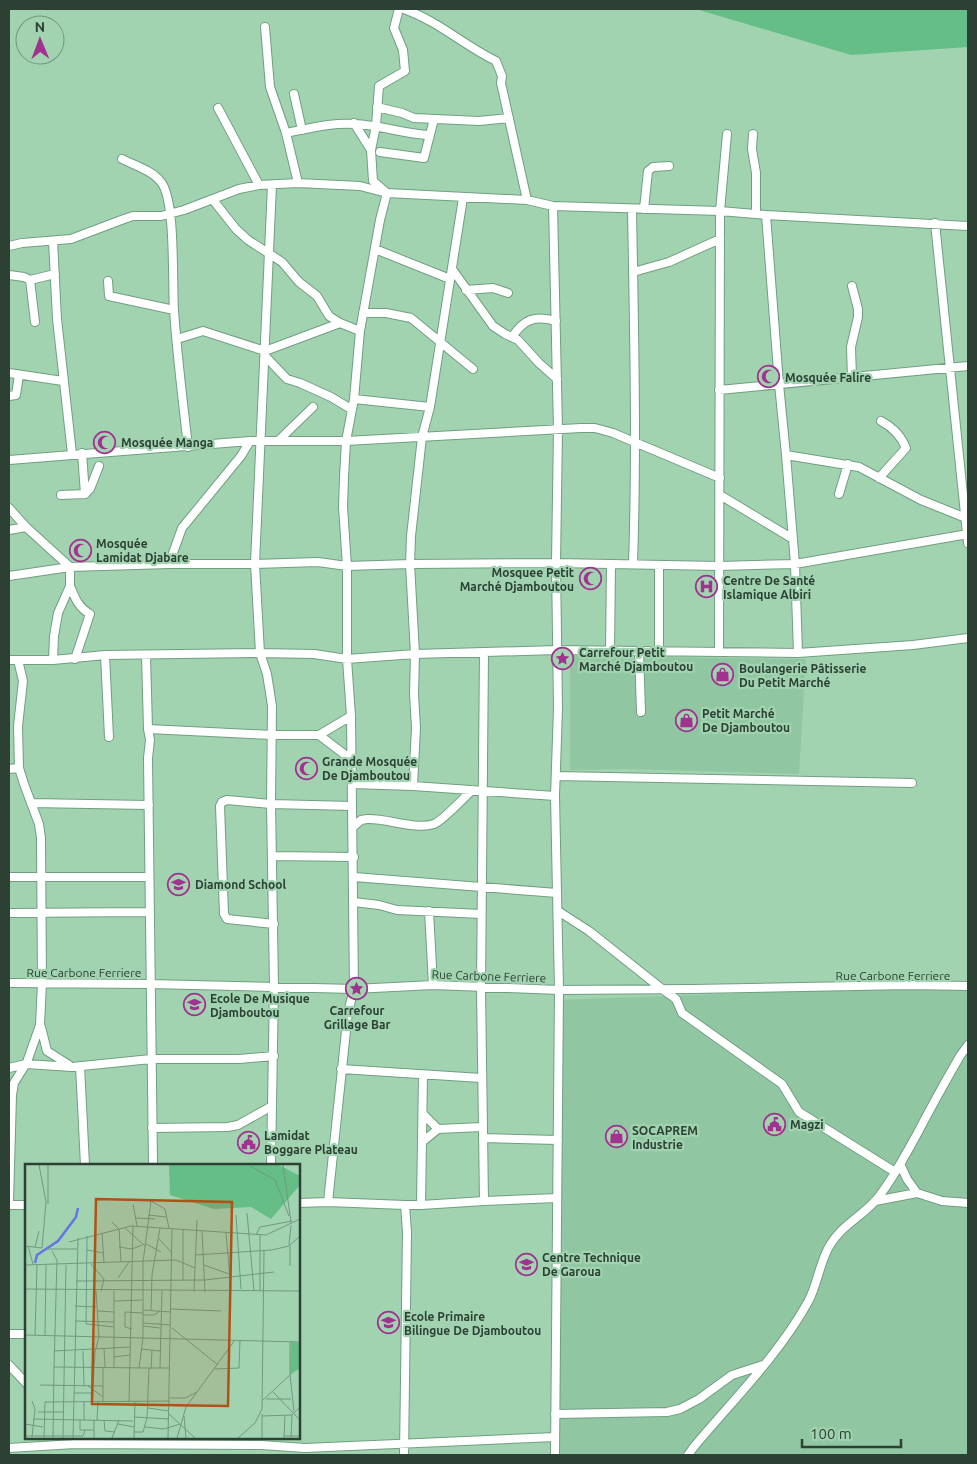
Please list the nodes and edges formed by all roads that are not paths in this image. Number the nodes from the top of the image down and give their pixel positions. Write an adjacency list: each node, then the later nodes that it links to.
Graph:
1 (399, 9): 5 (street)
2 (404, 9): 7 (street)
3 (265, 27): 12 (street)
4 (294, 94): 11 (street)
5 (377, 107): 8 (street); 10 (street)
6 (218, 108): 21 (street)
7 (509, 118): 8 (street); 26 (street)
8 (434, 119): 15 (street)
9 (354, 123): 10 (street); 11 (street); 16 (street)
10 (376, 126): 15 (street); 16 (street)
11 (302, 130): 12 (street)
12 (286, 133): 20 (street)
13 (727, 134): 30 (street)
14 (753, 134): 32 (street)
15 (429, 135): 17 (street)
16 (371, 150): 23 (street)
17 (380, 152)
18 (122, 159): 31 (street)
19 (670, 166): 29 (street)
20 (298, 183): 22 (street); 23 (street)
21 (259, 185): 22 (street); 25 (street)
22 (272, 185): 40 (street)
23 (387, 193): 24 (street); 39 (street)
24 (463, 198): 26 (street); 41 (street)
25 (213, 200): 31 (street); 40 (street)
26 (527, 200): 27 (street)
27 (553, 206): 28 (street); 53 (street)
28 (632, 209): 29 (street); 42 (street)
29 (644, 209): 30 (street)
30 (720, 211): 32 (street); 36 (street)
31 (171, 214): 37 (street); 51 (street)
32 (756, 214): 33 (street)
33 (766, 215): 34 (street); 69 (street)
34 (935, 223): 35 (street); 63 (street)
35 (968, 226)
36 (720, 238): 42 (street); 70 (street)
37 (53, 241): 38 (street); 43 (street)
38 (9, 246)
39 (375, 249): 45 (street); 52 (street)
40 (269, 253): 55 (street); 60 (street)
41 (452, 269): 45 (street); 49 (street)
42 (633, 272): 83 (street)
43 (55, 274): 46 (street); 68 (street)
44 (9, 275): 46 (street)
45 (450, 279): 59 (street)
46 (30, 280): 54 (street)
47 (108, 281): 51 (street)
48 (852, 286): 66 (street)
49 (466, 290): 50 (street); 57 (street)
50 (508, 293)
51 (174, 310): 58 (street)
52 (363, 314): 56 (street); 59 (street)
53 (556, 321): 57 (street); 67 (street)
54 (35, 322)
55 (340, 323): 56 (street); 60 (street)
56 (360, 331): 72 (street)
57 (512, 337): 67 (street)
58 (176, 339): 60 (street); 84 (street)
59 (440, 343): 62 (street); 73 (street)
60 (265, 353): 75 (street); 82 (street)
61 (968, 366): 63 (street)
62 (473, 368)
63 (951, 368): 66 (street); 98 (street)
64 (9, 373): 65 (street)
65 (19, 375): 68 (street); 71 (street)
66 (852, 378): 69 (street)
67 (557, 379): 77 (street)
68 (63, 381): 86 (street)
69 (779, 384): 70 (street); 87 (street)
70 (718, 390): 91 (street)
71 (9, 396)
72 (354, 399): 73 (street); 75 (street)
73 (430, 406): 78 (street)
74 (313, 407): 79 (street)
75 (351, 409): 81 (street)
76 (881, 421): 92 (street)
77 (558, 429): 78 (street); 83 (street); 104 (street)
78 (422, 437): 81 (street); 107 (street)
79 (278, 440): 81 (street); 82 (street)
80 (250, 441): 82 (street); 84 (street); 105 (street)
81 (346, 441): 112 (street)
82 (261, 442): 106 (street)
83 (634, 442): 91 (street); 109 (street)
84 (188, 447): 85 (street)
85 (82, 453): 86 (street); 93 (street)
86 (72, 454): 88 (street)
87 (786, 455): 89 (street); 102 (street)
88 (9, 460)
89 (848, 464): 92 (street); 94 (street)
90 (99, 466): 93 (street)
91 (720, 478): 96 (street)
92 (879, 478): 98 (street)
93 (85, 494): 95 (street)
94 (839, 494)
95 (61, 495)
96 (720, 495): 102 (street); 113 (street)
97 (9, 508): 99 (street)
98 (966, 518): 101 (street)
99 (26, 527): 100 (street); 114 (street)
100 (9, 530)
101 (968, 534): 103 (street); 110 (street)
102 (793, 538): 110 (street)
103 (968, 543)
104 (556, 563): 107 (street); 108 (street); 118 (street)
105 (169, 564): 106 (street); 114 (street)
106 (255, 564): 112 (street); 124 (street)
107 (410, 564): 112 (street); 126 (street)
108 (611, 564): 109 (street); 119 (street)
109 (634, 564): 111 (street)
110 (795, 564): 113 (street); 125 (street)
111 (659, 565): 113 (street); 122 (street)
112 (347, 566): 130 (street)
113 (719, 566): 123 (street)
114 (70, 567): 115 (street); 116 (street)
115 (9, 576)
116 (70, 586): 129 (street); 133 (street)
117 (968, 638): 125 (street)
118 (557, 650): 119 (street); 121 (street); 143 (street)
119 (610, 651): 120 (street)
120 (639, 651): 122 (street); 134 (street)
121 (484, 652): 126 (street); 148 (street)
122 (659, 652): 123 (street)
123 (719, 652): 125 (street)
124 (260, 653): 128 (street); 130 (street); 137 (street)
125 (798, 653)
126 (415, 654): 130 (street); 146 (street)
127 (105, 655): 128 (street); 129 (street); 139 (street)
128 (146, 655): 136 (street)
129 (75, 659): 133 (street)
130 (347, 659): 135 (street)
131 (9, 660): 132 (street)
132 (18, 660): 133 (street); 141 (street)
133 (53, 660)
134 (642, 712)
135 (352, 716): 138 (street); 140 (street)
136 (148, 729): 137 (street); 152 (street)
137 (272, 734): 138 (street); 151 (street)
138 (319, 734): 140 (street)
139 (109, 737)
140 (352, 760): 145 (street)
141 (20, 768): 142 (street); 150 (street)
142 (9, 769)
143 (556, 776): 144 (street); 149 (street)
144 (912, 783)
145 (352, 784): 146 (street); 153 (street)
146 (413, 786): 147 (street)
147 (472, 790): 148 (street); 154 (street)
148 (482, 790): 149 (street); 161 (street)
149 (555, 796): 162 (street)
150 (31, 803): 152 (street); 158 (street)
151 (271, 804): 153 (street); 155 (street); 170 (street)
152 (149, 805): 160 (street)
153 (352, 806): 154 (street)
154 (353, 827): 156 (street)
155 (273, 856): 156 (street); 170 (street)
156 (354, 857): 159 (street)
157 (9, 877): 158 (street)
158 (41, 877): 160 (street); 168 (street)
159 (354, 877): 161 (street); 163 (street)
160 (148, 878): 165 (street)
161 (482, 886): 162 (street); 169 (street)
162 (557, 893): 164 (street)
163 (354, 902): 166 (street); 178 (street)
164 (558, 911): 179 (street); 180 (street)
165 (149, 912): 168 (street); 173 (street)
166 (429, 912): 169 (street); 174 (street)
167 (9, 913): 168 (street)
168 (42, 913): 172 (street)
169 (481, 914): 177 (street)
170 (274, 924): 175 (street)
171 (9, 983): 172 (street, Rue Carbone Ferriere)
172 (42, 983): 173 (street, Rue Carbone Ferriere); 181 (street)
173 (150, 984): 175 (street, Rue Carbone Ferriere); 184 (street)
174 (432, 985): 177 (street, Rue Carbone Ferriere); 178 (street, Rue Carbone Ferriere)
175 (274, 986): 178 (street, Rue Carbone Ferriere); 183 (street)
176 (968, 986): 179 (street, Rue Carbone Ferriere)
177 (481, 988): 180 (street, Rue Carbone Ferriere); 191 (street)
178 (354, 989): 189 (street)
179 (662, 989): 180 (street, Rue Carbone Ferriere); 204 (street)
180 (559, 990): 198 (street)
181 (40, 1025): 185 (street); 187 (street)
182 (968, 1045): 203 (street)
183 (274, 1056): 184 (street); 192 (street)
184 (151, 1059): 186 (street); 195 (street)
185 (26, 1064): 187 (street); 188 (street); 210 (street)
186 (80, 1066): 187 (street); 200 (street)
187 (72, 1067)
188 (9, 1068)
189 (341, 1069): 190 (street); 209 (street)
190 (423, 1074): 191 (street); 193 (street)
191 (481, 1078): 194 (street)
192 (272, 1106): 195 (street); 202 (street)
193 (423, 1114): 196 (street); 199 (street)
194 (482, 1127): 196 (street); 197 (street)
195 (152, 1128): 201 (street)
196 (438, 1129): 199 (street)
197 (483, 1138): 198 (street); 207 (street)
198 (558, 1140): 206 (street)
199 (422, 1142): 215 (street)
200 (85, 1164)
201 (153, 1164)
202 (271, 1164)
203 (900, 1164): 204 (street); 205 (street)
204 (895, 1172): 208 (street)
205 (917, 1193): 208 (street); 212 (street)
206 (557, 1198): 207 (street); 222 (street)
207 (484, 1201): 215 (street)
208 (875, 1201): 219 (street)
209 (328, 1202): 211 (street); 214 (street)
210 (9, 1203): 213 (street)
211 (300, 1203)
212 (968, 1203)
213 (25, 1205)
214 (405, 1205): 215 (street); 226 (street)
215 (421, 1206)
216 (9, 1334): 217 (street)
217 (25, 1334)
218 (9, 1365): 220 (street); 221 (street)
219 (765, 1365): 222 (street); 233 (street)
220 (9, 1376)
221 (25, 1382)
222 (555, 1414): 223 (street)
223 (555, 1436): 226 (street); 232 (street)
224 (76, 1441): 225 (street); 227 (street)
225 (261, 1441): 229 (street)
226 (405, 1443): 229 (street); 231 (street)
227 (40, 1446): 228 (street); 230 (street)
228 (9, 1448)
229 (305, 1452)
230 (40, 1455)
231 (404, 1455)
232 (555, 1455)
233 (688, 1455)

